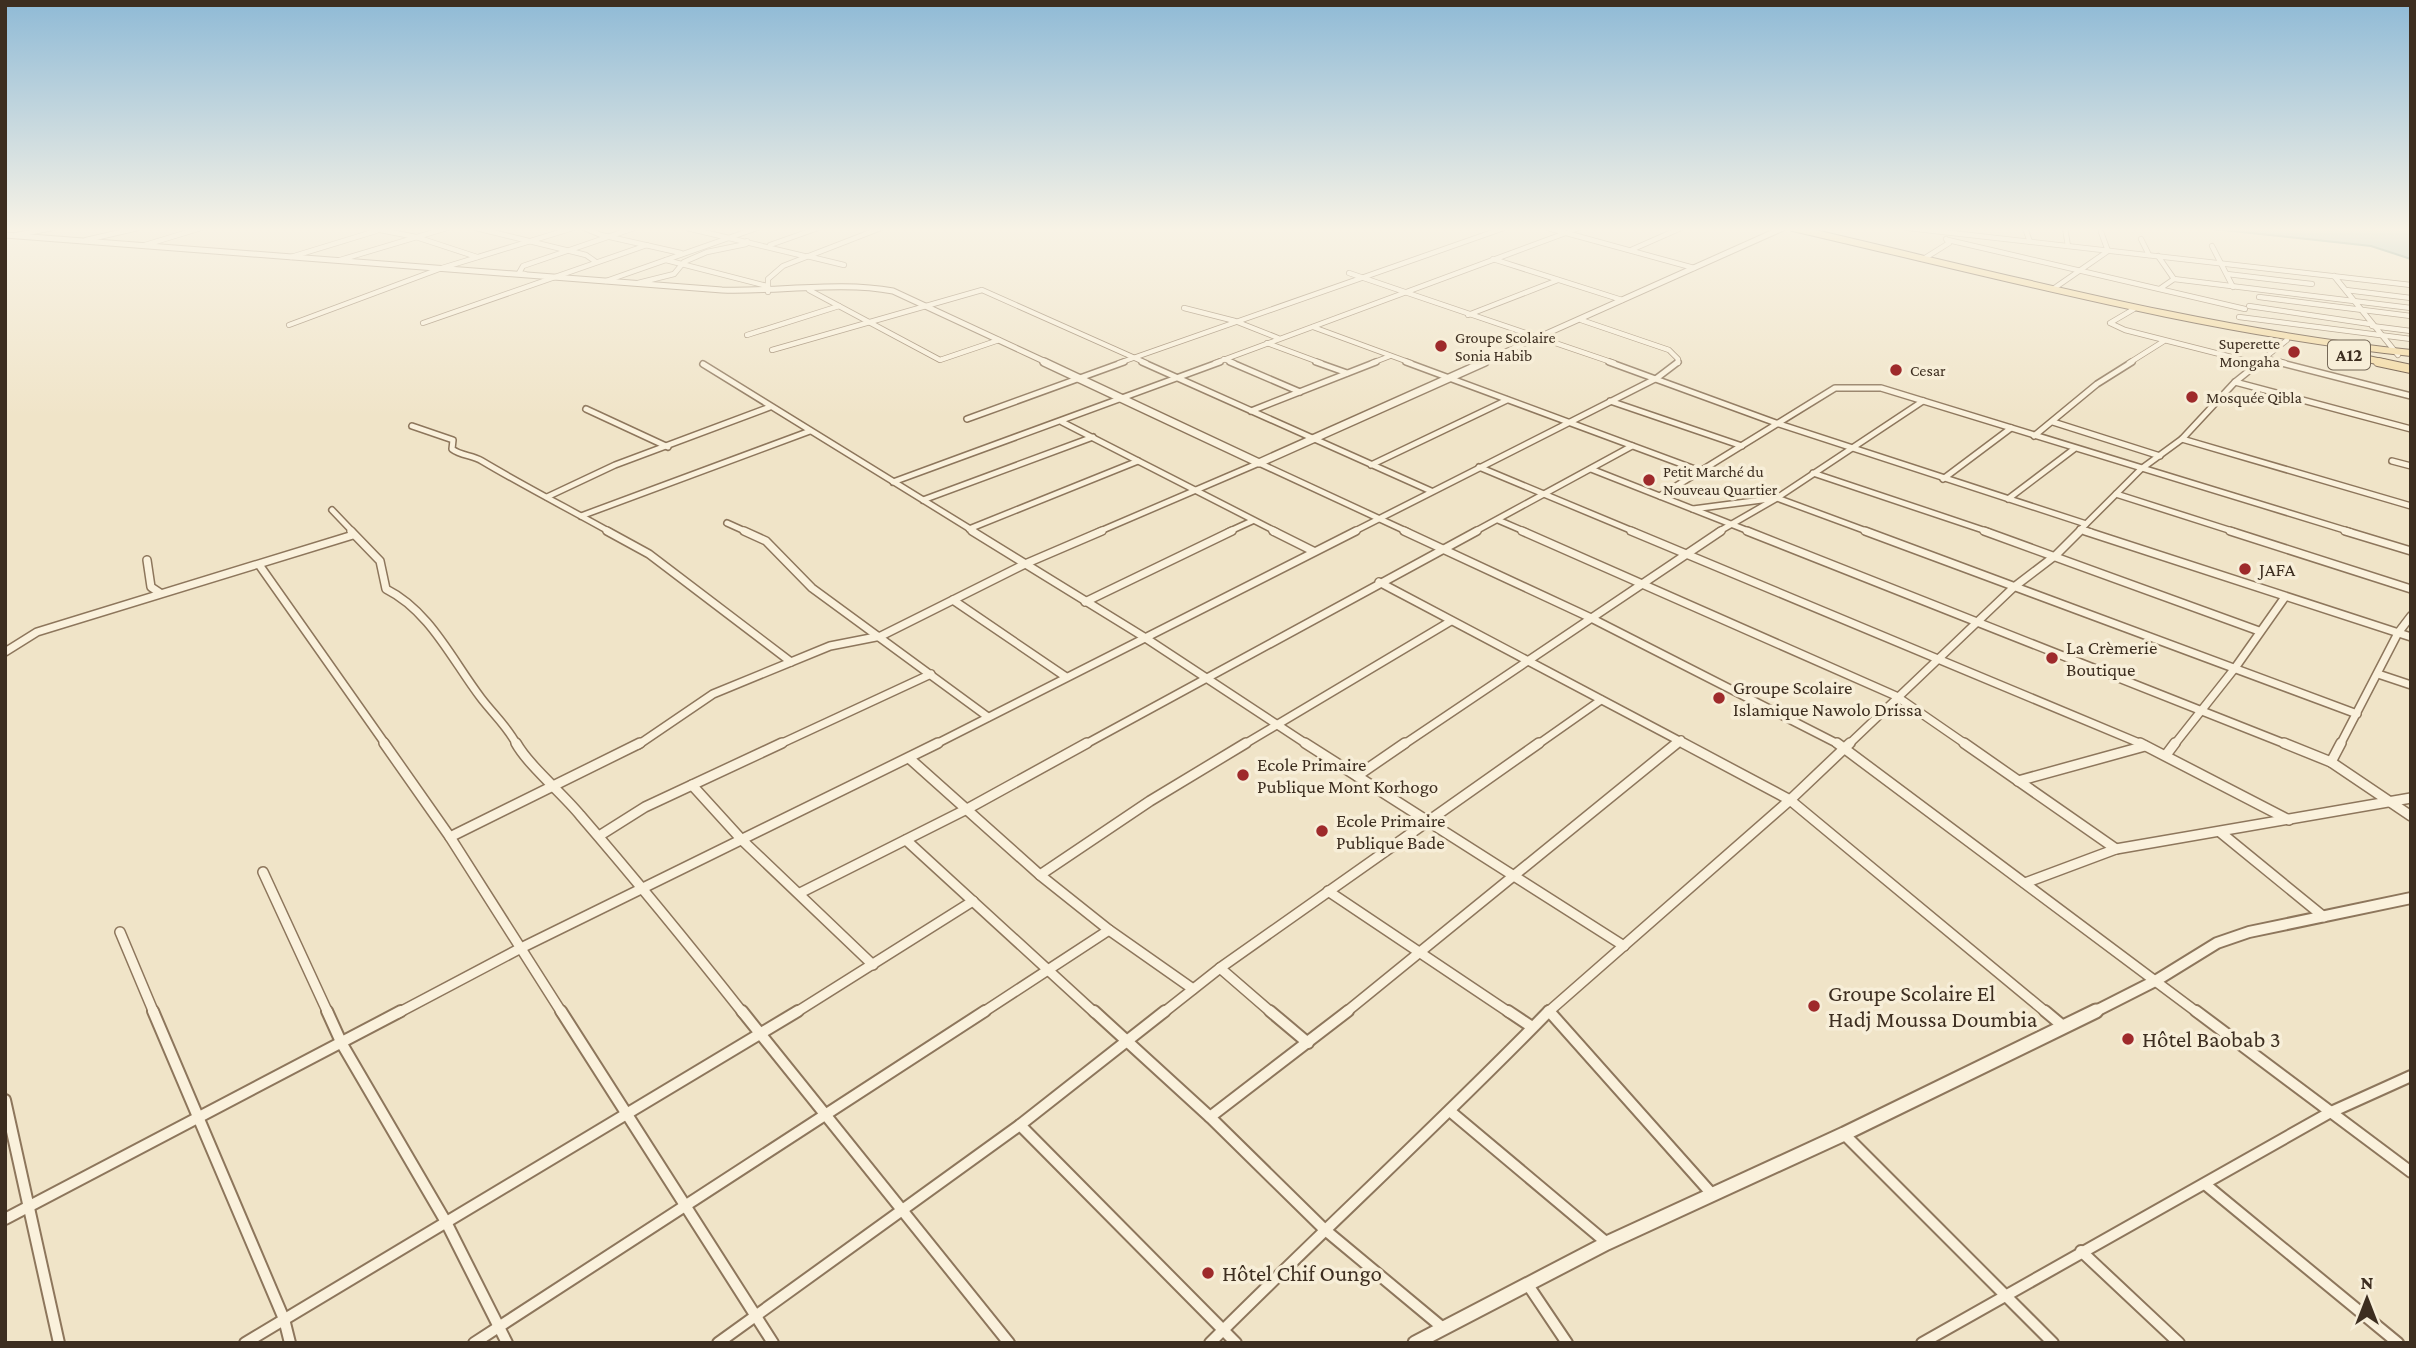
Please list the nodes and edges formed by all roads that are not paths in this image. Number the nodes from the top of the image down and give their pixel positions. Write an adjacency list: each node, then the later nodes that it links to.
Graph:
1 (2260, 290): 22 (street)
2 (382, 291): 42 (street)
3 (518, 291): 40 (street)
4 (811, 291): 28 (street)
5 (893, 291): 27 (street)
6 (979, 291): 27 (street)
7 (984, 291): 60 (street)
8 (1324, 291): 38 (street)
9 (1401, 291): 21 (street)
10 (1412, 291): 21 (street)
11 (1530, 291): 34 (street)
12 (1593, 291): 25 (street)
13 (1643, 291): 25 (street)
14 (2062, 291): 32 (main road, A12)
15 (2063, 291): 44 (main road, A12)
16 (2173, 291): 30 (street)
17 (2268, 291): 23 (street)
18 (2316, 291): 23 (street)
19 (2347, 291): 26 (street)
20 (2353, 291): 24 (street)
21 (1407, 293): 34 (street); 43 (street)
22 (2259, 297): 30 (street); 33 (street)
23 (2320, 297): 26 (street)
24 (2411, 298)
25 (1622, 300): 37 (street)
26 (2354, 302): 31 (street); 33 (street)
27 (925, 305): 39 (street); 52 (street)
28 (839, 306): 39 (street); 46 (street)
29 (1184, 307): 38 (street)
30 (2247, 308): 36 (street); 41 (street)
31 (2411, 308)
32 (2134, 309): 50 (main road, A12); 53 (street)
33 (2360, 310): 35 (street); 41 (street)
34 (1467, 315): 49 (street)
35 (2411, 316)
36 (2239, 317): 44 (street); 47 (street)
37 (1581, 320): 49 (street); 69 (street)
38 (1236, 321): 48 (street); 60 (street)
39 (869, 322): 52 (street); 55 (street)
40 (423, 324)
41 (2371, 325): 45 (street); 47 (street)
42 (289, 326)
43 (1312, 327): 48 (street); 58 (street)
44 (2233, 328): 50 (main road, A12)
45 (2411, 331)
46 (747, 334)
47 (2378, 335): 51 (street); 56 (street)
48 (1279, 338): 54 (street)
49 (1539, 338): 68 (street); 69 (street)
50 (2286, 339): 56 (main road, A12); 59 (main road, A12); 62 (street)
51 (2411, 339)
52 (999, 340): 67 (street)
53 (2164, 341): 62 (street); 83 (street)
54 (1267, 342): 61 (street); 65 (street)
55 (772, 350)
56 (2396, 354): 57 (main road, A12); 59 (main road, A12)
57 (2411, 355)
58 (1390, 356): 65 (street); 68 (street)
59 (2364, 356): 64 (main road, A12)
60 (1138, 357): 66 (street); 67 (street)
61 (1224, 359): 66 (street); 71 (street)
62 (2261, 361): 70 (street); 72 (street)
63 (703, 364): 77 (street)
64 (2411, 369)
65 (1347, 373): 71 (street)
66 (1179, 376): 73 (street); 79 (street)
67 (1080, 378): 73 (street); 80 (street)
68 (1451, 378): 74 (street); 92 (street)
69 (1657, 378): 75 (street); 84 (street)
70 (2235, 383): 87 (street); 91 (street)
71 (1300, 392): 79 (street)
72 (2411, 396)
73 (1125, 399): 81 (street); 101 (street)
74 (1507, 400): 82 (street); 102 (street)
75 (1610, 401): 82 (street); 94 (street)
76 (1923, 401): 84 (street); 86 (street); 96 (street)
77 (770, 407): 88 (street); 95 (street)
78 (586, 409): 95 (street)
79 (1251, 411): 92 (street)
80 (967, 419)
81 (1062, 421): 90 (street); 110 (street)
82 (1567, 422): 93 (street); 104 (street)
83 (2053, 422): 89 (street); 98 (street)
84 (1776, 423): 94 (street); 96 (street)
85 (412, 425): 116 (street)
86 (2011, 428): 89 (street); 109 (street)
87 (2411, 429)
88 (810, 431): 110 (street); 123 (street)
89 (2034, 436): 97 (street)
90 (1093, 437): 99 (street); 119 (street)
91 (2182, 439): 98 (street); 120 (street)
92 (1315, 440): 101 (street); 102 (street)
93 (1632, 446): 105 (street); 107 (street)
94 (1742, 446): 107 (street)
95 (668, 447): 116 (street)
96 (1851, 447): 108 (street); 109 (street)
97 (2074, 449): 106 (street); 118 (street)
98 (2160, 456): 106 (street)
99 (1138, 461): 111 (street); 130 (street)
100 (2392, 461): 103 (street)
101 (1259, 463): 111 (street); 124 (street)
102 (1371, 465): 112 (street)
103 (2411, 466)
104 (1479, 467): 112 (street); 113 (street)
105 (1591, 469): 113 (street); 115 (street)
106 (2141, 469): 114 (street); 134 (street)
107 (1703, 472): 115 (street)
108 (1813, 473): 117 (street); 136 (street)
109 (1943, 479): 118 (street)
110 (893, 482): 119 (street)
111 (1199, 490): 126 (street); 138 (street)
112 (1431, 491): 124 (street)
113 (1544, 494): 125 (street); 135 (street)
114 (2116, 494): 129 (street); 143 (street)
115 (1660, 496): 121 (street)
116 (547, 497): 123 (street)
117 (1777, 498): 121 (street); 128 (street); 142 (street)
118 (2008, 499): 129 (street)
119 (923, 500): 130 (street)
120 (2411, 506)
121 (1692, 509): 128 (street)
122 (332, 510): 131 (street)
123 (581, 516): 160 (street)
124 (1377, 519): 132 (street); 133 (street)
125 (1498, 520): 132 (street); 141 (street)
126 (1252, 521): 133 (street); 147 (street)
127 (727, 523): 154 (street)
128 (1731, 524): 135 (street); 151 (street)
129 (2083, 526): 136 (street); 145 (street)
130 (969, 529): 138 (street)
131 (353, 535): 139 (street); 181 (street)
132 (1441, 550): 140 (street); 149 (street)
133 (1313, 551): 155 (street)
134 (2411, 551)
135 (1688, 553): 141 (street); 158 (street)
136 (2056, 555): 142 (street); 152 (street)
137 (147, 560): 144 (street)
138 (1025, 564): 146 (street); 147 (street)
139 (260, 566): 144 (street); 192 (street)
140 (1378, 582): 150 (street); 165 (street)
141 (1643, 584): 149 (street); 167 (street)
142 (2014, 587): 151 (street); 161 (street)
143 (2411, 589)
144 (160, 593): 157 (street)
145 (2285, 597): 152 (street); 153 (street)
146 (953, 600): 154 (street); 164 (street)
147 (1084, 602): 155 (street)
148 (2411, 616): 153 (street)
149 (1591, 618): 159 (street); 175 (street)
150 (1451, 621): 159 (street); 172 (street)
151 (1978, 621): 158 (street); 169 (street)
152 (2259, 631): 161 (street)
153 (2398, 633): 156 (street); 163 (street)
154 (881, 636): 160 (street); 162 (street)
155 (1144, 637): 164 (street); 165 (street)
156 (2411, 637)
157 (5, 652)
158 (1936, 659): 167 (street); 174 (street)
159 (1527, 660): 168 (street); 179 (street)
160 (791, 662): 181 (street)
161 (2235, 668): 169 (street); 170 (street)
162 (931, 674): 171 (street); 182 (street)
163 (2378, 674): 166 (street); 170 (street)
164 (1066, 677): 171 (street)
165 (1206, 678): 172 (street); 186 (street)
166 (2411, 685)
167 (1896, 696): 175 (street); 180 (street)
168 (1601, 700): 173 (street); 189 (street)
169 (2202, 710): 176 (street); 178 (street)
170 (2357, 714): 178 (street)
171 (988, 717): 177 (street)
172 (1278, 726): 179 (street); 197 (street)
173 (1681, 740): 184 (street); 198 (street)
174 (2146, 746): 176 (street); 180 (street)
175 (1844, 747): 184 (street); 199 (street)
176 (2166, 755): 188 (street)
177 (909, 758): 186 (street); 193 (street)
178 (2331, 762): 185 (street)
179 (1357, 776): 189 (street)
180 (2018, 781): 195 (street)
181 (555, 785): 191 (street); 192 (street)
182 (692, 785): 191 (street); 193 (street)
183 (2411, 798): 185 (street)
184 (1790, 800): 208 (street); 218 (street)
185 (2392, 803): 187 (street); 188 (street)
186 (969, 808): 194 (street); 197 (street)
187 (2411, 816)
188 (2289, 820): 190 (street)
189 (1426, 821): 198 (street); 201 (street)
190 (2220, 832): 195 (street); 205 (street)
191 (599, 836): 200 (street)
192 (450, 837): 209 (street)
193 (742, 840): 200 (street); 202 (street)
194 (906, 840): 202 (street); 204 (street)
195 (2116, 849): 199 (street)
196 (263, 872): 221 (street)
197 (1040, 875): 206 (street)
198 (1513, 875): 208 (street); 210 (street)
199 (2025, 883): 214 (street)
200 (643, 888): 209 (street); 219 (street)
201 (1328, 891): 210 (street); 212 (street)
202 (800, 893): 211 (street)
203 (2411, 898): 205 (street)
204 (973, 901): 211 (street); 213 (street)
205 (2324, 917): 214 (street)
206 (1109, 930): 213 (street); 215 (street)
207 (120, 932): 230 (street)
208 (1624, 946): 216 (street)
209 (521, 948): 221 (street); 225 (street)
210 (1418, 954): 217 (street); 222 (street)
211 (873, 965): 219 (street)
212 (1220, 968): 215 (street); 222 (street)
213 (1046, 970): 220 (street); 227 (street)
214 (2158, 980): 218 (street); 228 (street)
215 (1193, 989): 220 (street)
216 (1549, 1011): 217 (street); 235 (street)
217 (1532, 1027): 226 (street)
218 (2064, 1027): 232 (street)
219 (761, 1032): 225 (street); 227 (street)
220 (1125, 1042): 229 (street); 231 (street)
221 (342, 1044): 230 (street); 240 (street)
222 (1308, 1044): 229 (street)
223 (2411, 1076): 228 (street)
224 (5, 1100): 236 (street)
225 (628, 1112): 237 (street); 240 (street)
226 (1451, 1112): 241 (street); 242 (street)
227 (825, 1113): 237 (street); 238 (street)
228 (2329, 1113): 233 (street); 234 (street)
229 (1210, 1116): 241 (street)
230 (200, 1117): 236 (street); 247 (street)
231 (1020, 1125): 238 (street); 250 (street)
232 (1844, 1135): 235 (street); 245 (street)
233 (2411, 1172)
234 (2206, 1185): 243 (street); 266 (street)
235 (1711, 1193): 242 (street)
236 (31, 1206): 239 (street); 251 (street)
237 (684, 1206): 246 (street); 248 (street)
238 (901, 1210): 246 (street); 258 (street)
239 (5, 1219)
240 (446, 1222): 247 (street); 248 (street)
241 (1324, 1228): 249 (street); 250 (street)
242 (1607, 1243): 244 (street)
243 (2081, 1251): 245 (street); 265 (street)
244 (1528, 1285): 249 (street); 262 (street)
245 (2007, 1294): 263 (street); 264 (street)
246 (754, 1317): 256 (street); 257 (street)
247 (284, 1319): 252 (street); 253 (street)
248 (498, 1327): 254 (street); 255 (street)
249 (1443, 1328): 261 (street)
250 (1224, 1331): 259 (street); 260 (street)
251 (59, 1343)
252 (245, 1343)
253 (290, 1343)
254 (474, 1343)
255 (508, 1343)
256 (718, 1343)
257 (774, 1343)
258 (1009, 1343)
259 (1210, 1343)
260 (1236, 1343)
261 (1415, 1343)
262 (1567, 1343)
263 (1922, 1343)
264 (2053, 1343)
265 (2179, 1343)
266 (2398, 1343)

